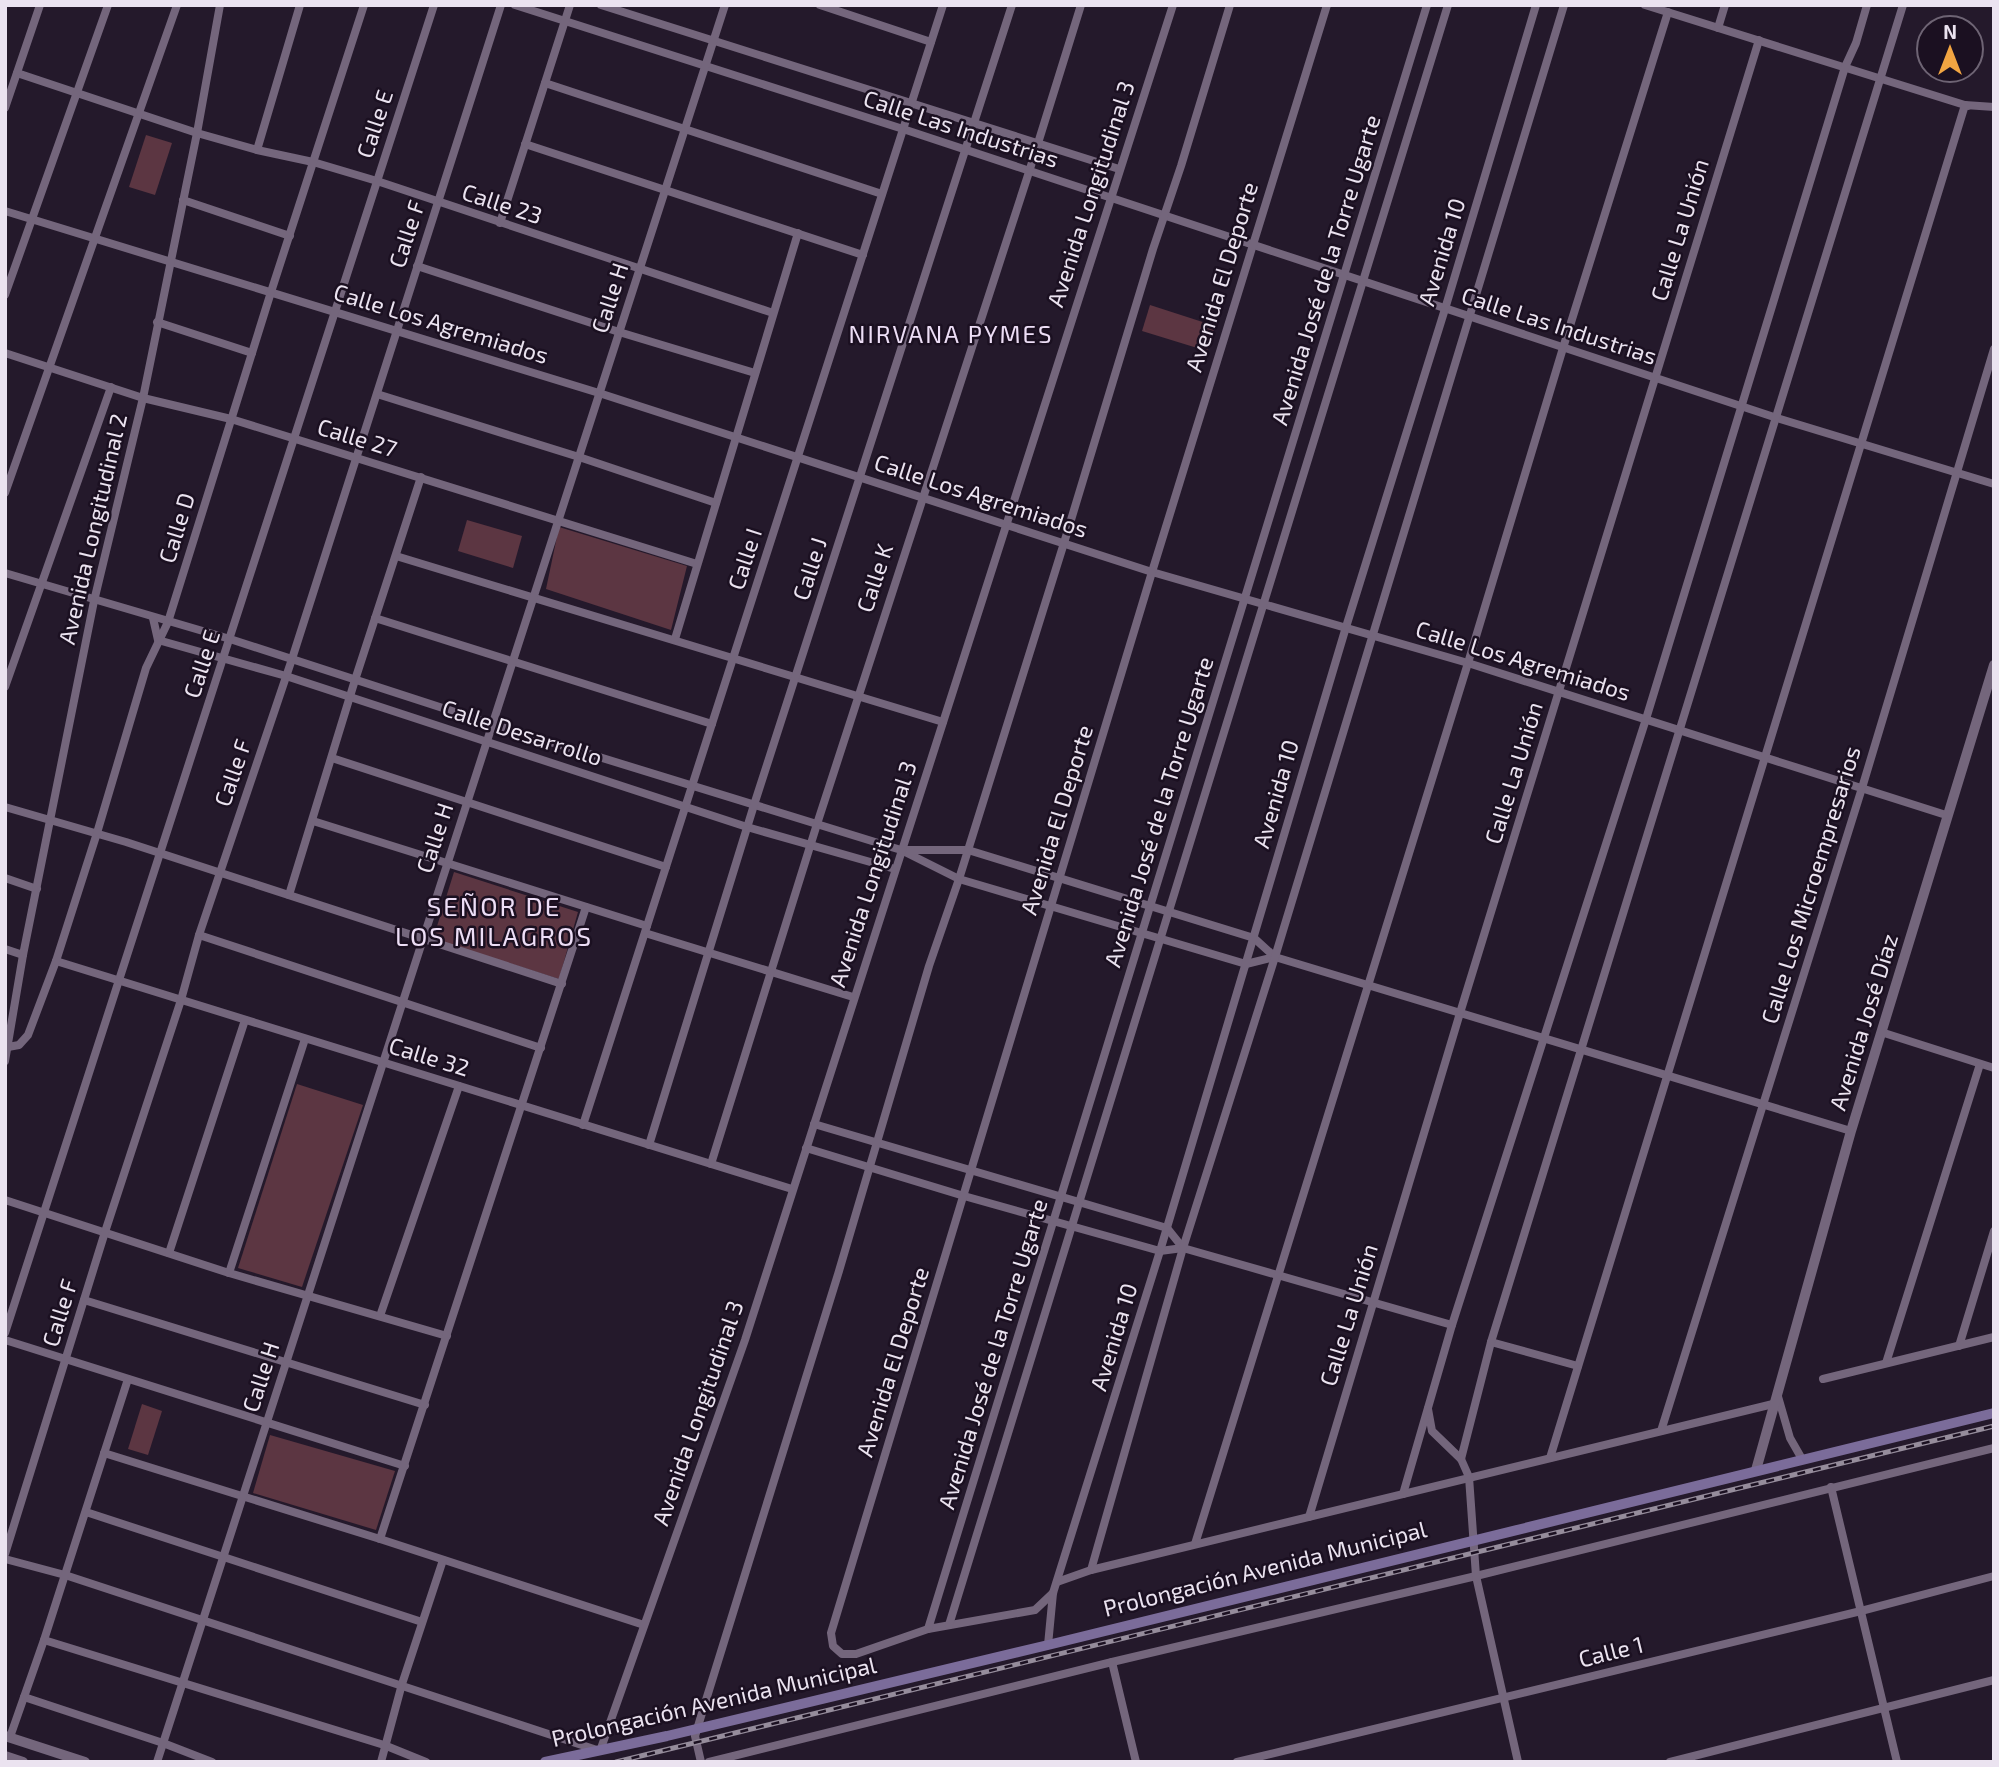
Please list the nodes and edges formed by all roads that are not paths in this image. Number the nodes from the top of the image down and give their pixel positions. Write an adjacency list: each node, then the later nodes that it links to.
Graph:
1 (40, 5): 36 (street)
2 (108, 5): 39 (street)
3 (177, 5): 44 (street)
4 (220, 5): 49 (street, Avenida Longitudinal 2)
5 (300, 5): 52 (street)
6 (364, 5): 54 (street, Calle D)
7 (434, 5): 57 (street, Calle E)
8 (501, 5): 62 (street, Calle F)
9 (515, 5): 29 (street, Calle Las Industrias)
10 (570, 5): 29 (street)
11 (601, 5): 32 (street, Calle Las Industrias)
12 (725, 5): 32 (street, Calle H)
13 (820, 5): 33 (street)
14 (943, 5): 33 (street, Calle I)
15 (1012, 5): 46 (street, Calle J)
16 (1081, 5): 50 (street, Calle K)
17 (1173, 5): 55 (street, Avenida Longitudinal 3)
18 (1230, 5): 64 (street)
19 (1327, 5): 70 (street, Avenida El Deporte)
20 (1427, 5): 75 (street, Avenida José de la Torre Ugarte)
21 (1448, 5): 76 (street, Avenida José de la Torre Ugarte)
22 (1536, 5): 79 (street, Avenida 10)
23 (1564, 5): 82 (street, Avenida 10)
24 (1645, 5): 28 (street)
25 (1725, 5): 30 (street)
26 (1867, 5): 35 (street)
27 (1903, 5): 37 (street)
28 (1668, 12): 30 (street); 86 (street)
29 (565, 20): 34 (street, Calle Las Industrias); 38 (street)
30 (1718, 28): 31 (street)
31 (1759, 40): 35 (street); 92 (street, Calle La Unión)
32 (713, 41): 34 (street, Calle H); 40 (street, Calle Las Industrias)
33 (931, 42): 40 (street, Calle I)
34 (705, 66): 47 (street, Calle H); 48 (street, Calle Las Industrias)
35 (1845, 67): 37 (street); 97 (street)
36 (17, 73): 39 (street, Calle 23); 43 (street)
37 (1882, 78): 41 (street); 98 (street)
38 (545, 83): 47 (street); 51 (street)
39 (78, 93): 44 (street, Calle 23); 65 (street)
40 (911, 103): 46 (street, Calle Las Industrias); 48 (street, Calle I)
41 (1965, 105): 42 (street); 45 (street); 102 (street)
42 (1994, 107)
43 (5, 108)
44 (139, 114): 49 (street, Calle 23); 69 (street)
45 (1994, 114)
46 (974, 123): 50 (street, Calle Las Industrias); 53 (street, Calle J)
47 (685, 128): 58 (street, Calle H); 59 (street)
48 (903, 129): 53 (street, Calle Las Industrias); 59 (street, Calle I)
49 (197, 133): 52 (street, Calle 23); 61 (street, Avenida Longitudinal 2)
50 (1037, 143): 55 (street, Calle Las Industrias); 56 (street, Calle K)
51 (526, 144): 58 (street); 66 (street)
52 (257, 150): 54 (street, Calle 23)
53 (966, 150): 56 (street, Calle Las Industrias); 108 (street, Calle J)
54 (313, 162): 57 (street, Calle 23); 68 (street, Calle D)
55 (1119, 169): 60 (street, Avenida Longitudinal 3)
56 (1029, 172): 60 (street, Calle Las Industrias); 111 (street, Calle K)
57 (376, 181): 62 (street, Calle 23); 80 (street, Calle E)
58 (665, 189): 67 (street); 74 (street, Calle H)
59 (882, 194): 71 (street, Calle I)
60 (1109, 198): 64 (street, Calle Las Industrias); 114 (street, Avenida Longitudinal 3)
61 (183, 200): 68 (street); 72 (street, Avenida Longitudinal 2)
62 (438, 203): 66 (street, Calle 23); 73 (street, Calle F)
63 (5, 211): 65 (street, Calle Los Agremiados)
64 (1163, 216): 70 (street, Calle Las Industrias); 115 (street)
65 (32, 220): 69 (street, Calle Los Agremiados); 78 (street)
66 (500, 223): 74 (street, Calle 23)
67 (798, 233): 71 (street); 81 (street)
68 (290, 236): 77 (street, Calle D)
69 (96, 239): 72 (street, Calle Los Agremiados); 90 (street)
70 (1251, 245): 75 (street, Calle Las Industrias); 118 (street, Avenida El Deporte)
71 (863, 255): 103 (street, Calle I)
72 (170, 262): 77 (street, Calle Los Agremiados); 83 (street, Avenida Longitudinal 2)
73 (417, 267): 84 (street, Calle F); 85 (street)
74 (639, 269): 81 (street, Calle 23); 85 (street, Calle H)
75 (1344, 276): 76 (street, Calle Las Industrias); 122 (street, Avenida José de la Torre Ugarte)
76 (1363, 282): 79 (street, Calle Las Industrias); 124 (street, Avenida José de la Torre Ugarte)
77 (271, 292): 80 (street, Calle Los Agremiados); 89 (street, Calle D)
78 (5, 295)
79 (1445, 309): 82 (street, Calle Las Industrias); 128 (street, Avenida 10)
80 (334, 312): 84 (street, Calle Los Agremiados); 101 (street, Calle E)
81 (774, 313): 91 (street)
82 (1468, 317): 86 (street, Calle Las Industrias); 129 (street, Avenida 10)
83 (158, 322): 89 (street); 96 (street, Avenida Longitudinal 2)
84 (396, 332): 94 (street, Calle Los Agremiados); 95 (street, Calle F)
85 (619, 332): 91 (street); 94 (street, Calle H)
86 (1563, 348): 92 (street, Calle Las Industrias); 137 (street)
87 (1994, 349): 106 (street, Calle Los Microempresarios)
88 (5, 353): 90 (street, Calle 27)
89 (252, 353): 99 (street, Calle D)
90 (49, 367): 93 (street, Calle 27); 110 (street)
91 (755, 373): 100 (street)
92 (1655, 378): 97 (street, Calle Las Industrias); 143 (street, Calle La Unión)
93 (111, 387): 96 (street, Calle 27); 120 (street)
94 (599, 393): 100 (street, Calle Los Agremiados); 104 (street, Calle H)
95 (376, 394): 104 (street); 105 (street, Calle F)
96 (143, 398): 99 (street, Calle 27); 123 (street, Avenida Longitudinal 2)
97 (1741, 406): 98 (street, Calle Las Industrias); 147 (street)
98 (1777, 418): 102 (street, Calle Las Industrias); 151 (street)
99 (231, 419): 101 (street, Calle 27); 127 (street, Calle D)
100 (735, 436): 103 (street, Calle Los Agremiados); 112 (street)
101 (294, 439): 105 (street, Calle 27); 130 (street, Calle E)
102 (1861, 445): 106 (street, Calle Las Industrias); 153 (street)
103 (798, 456): 108 (street, Calle Los Agremiados); 133 (street, Calle I)
104 (579, 457): 112 (street); 113 (street, Calle H)
105 (356, 458): 107 (street, Calle 27); 135 (street, Calle F)
106 (1958, 473): 109 (street, Calle Las Industrias); 156 (street, Calle Los Microempresarios)
107 (421, 477): 113 (street, Calle 27); 116 (street)
108 (860, 478): 111 (street, Calle Los Agremiados); 140 (street, Calle J)
109 (1994, 484)
110 (5, 493)
111 (922, 498): 114 (street, Calle Los Agremiados); 144 (street, Calle K)
112 (716, 503): 117 (street)
113 (558, 520): 117 (street, Calle 27); 121 (street, Calle H)
114 (1005, 524): 115 (street, Calle Los Agremiados); 148 (street, Avenida Longitudinal 3)
115 (1064, 543): 118 (street, Calle Los Agremiados); 169 (street)
116 (396, 556): 121 (street); 126 (street)
117 (697, 564): 131 (street)
118 (1152, 572): 122 (street, Calle Los Agremiados); 175 (street, Avenida El Deporte)
119 (5, 573): 120 (street, Calle Desarrollo)
120 (42, 585): 123 (street, Calle Desarrollo); 142 (street)
121 (533, 597): 131 (street); 136 (street, Calle H)
122 (1245, 599): 124 (street, Calle Los Agremiados); 180 (street, Avenida José de la Torre Ugarte)
123 (94, 601): 125 (street, Calle Desarrollo); 163 (street, Avenida Longitudinal 2)
124 (1264, 604): 128 (street, Calle Los Agremiados); 183 (street, Avenida José de la Torre Ugarte)
125 (153, 618): 127 (street, Calle Desarrollo); 132 (street)
126 (375, 618): 136 (street); 141 (street)
127 (168, 622): 130 (street, Calle Desarrollo); 132 (street, Calle D)
128 (1346, 627): 129 (street, Calle Los Agremiados); 188 (street, Avenida 10)
129 (1372, 634): 137 (street, Calle Los Agremiados); 193 (street, Avenida 10)
130 (230, 639): 134 (street, Calle E); 135 (street, Calle Desarrollo)
131 (675, 639): 133 (street)
132 (158, 640): 134 (street, Calle Desarrollo); 166 (street, Calle D)
133 (734, 657): 140 (street); 150 (street, Calle I)
134 (224, 658): 139 (street, Calle Desarrollo); 170 (street, Calle E)
135 (292, 659): 139 (street, Calle F); 141 (street, Calle Desarrollo)
136 (513, 661): 149 (street, Calle H); 150 (street)
137 (1468, 663): 143 (street, Calle Los Agremiados); 199 (street)
138 (1994, 665): 146 (street, Avenida José Díaz)
139 (286, 676): 145 (street, Calle Desarrollo); 174 (street, Calle F)
140 (796, 676): 144 (street); 158 (street, Calle J)
141 (355, 680): 145 (street); 149 (street, Calle Desarrollo)
142 (5, 687)
143 (1559, 692): 147 (street, Calle Los Agremiados); 203 (street, Calle La Unión)
144 (858, 695): 148 (street); 164 (street, Calle K)
145 (350, 697): 152 (street, Calle Desarrollo); 154 (street)
146 (1988, 702): 161 (street, Avenida José Díaz)
147 (1646, 719): 151 (street, Calle Los Agremiados); 207 (street)
148 (943, 722): 168 (street, Avenida Longitudinal 3)
149 (492, 724): 152 (street, Calle H); 155 (street, Calle Desarrollo)
150 (712, 724): 155 (street, Calle I)
151 (1681, 730): 153 (street, Calle Los Agremiados); 210 (street)
152 (486, 742): 157 (street, Calle H); 160 (street, Calle Desarrollo)
153 (1766, 757): 156 (street, Calle Los Agremiados); 215 (street)
154 (332, 758): 157 (street); 162 (street)
155 (692, 786): 158 (street, Calle Desarrollo); 160 (street, Calle I)
156 (1862, 788): 161 (street, Calle Los Agremiados); 217 (street, Calle Los Microempresarios)
157 (467, 802): 171 (street, Calle H); 172 (street)
158 (754, 805): 164 (street, Calle Desarrollo); 165 (street, Calle J)
159 (5, 807): 163 (street)
160 (686, 807): 165 (street, Calle Desarrollo); 172 (street, Calle I)
161 (1946, 815): 205 (street, Avenida José Díaz)
162 (313, 821): 171 (street); 179 (street)
163 (51, 822): 166 (street); 178 (street, Avenida Longitudinal 2)
164 (817, 824): 167 (street, Calle K); 168 (street, Calle Desarrollo)
165 (747, 827): 167 (street, Calle Desarrollo); 191 (street, Calle J)
166 (97, 833): 170 (street); 194 (street, Calle D)
167 (811, 844): 173 (street, Calle Desarrollo); 196 (street, Calle K)
168 (901, 850): 169 (street, Calle Desarrollo); 173 (street, Avenida Longitudinal 3); 177 (street, Calle Desarrollo)
169 (968, 850): 175 (street, Calle Desarrollo); 177 (street)
170 (161, 855): 174 (street); 197 (street, Calle E)
171 (447, 863): 181 (street); 189 (street, Calle H)
172 (666, 867): 184 (street, Calle I)
173 (895, 869): 200 (street, Avenida Longitudinal 3)
174 (220, 872): 179 (street); 186 (street, Calle F)
175 (1060, 877): 180 (street, Calle Desarrollo); 182 (street, Avenida El Deporte)
176 (5, 878): 178 (street)
177 (959, 879): 182 (street, Calle Desarrollo); 222 (street)
178 (37, 889): 192 (street, Avenida Longitudinal 2)
179 (289, 895): 189 (street)
180 (1150, 905): 183 (street, Calle Desarrollo); 185 (street, Avenida José de la Torre Ugarte)
181 (586, 907): 184 (street); 198 (street)
182 (1051, 907): 185 (street, Calle Desarrollo); 227 (street, Avenida El Deporte)
183 (1168, 911): 187 (street, Avenida José de la Torre Ugarte); 188 (street, Calle Desarrollo)
184 (646, 929): 191 (street); 220 (street, Calle I)
185 (1141, 933): 187 (street, Calle Desarrollo); 230 (street, Avenida José de la Torre Ugarte)
186 (199, 935): 201 (street, Calle F); 202 (street)
187 (1160, 938): 195 (street, Calle Desarrollo); 232 (street, Avenida José de la Torre Ugarte)
188 (1254, 938): 193 (street, Calle Desarrollo); 195 (street, Avenida 10)
189 (423, 939): 198 (street); 202 (street, Calle H)
190 (5, 949): 192 (street)
191 (709, 952): 196 (street); 223 (street, Calle J)
192 (23, 955): 208 (street, Avenida Longitudinal 2)
193 (1275, 957): 195 (street); 199 (street, Calle Desarrollo); 239 (street, Avenida 10)
194 (56, 961): 197 (street, Calle 32); 208 (street, Calle D)
195 (1246, 964): 236 (street, Avenida 10)
196 (771, 972): 200 (street); 225 (street, Calle K)
197 (120, 981): 201 (street, Calle 32); 233 (street, Calle E)
198 (562, 984): 209 (street)
199 (1368, 985): 203 (street, Calle Desarrollo); 243 (street)
200 (853, 998): 219 (street, Avenida Longitudinal 3)
201 (181, 1000): 204 (street, Calle 32); 238 (street, Calle F)
202 (402, 1003): 209 (street); 212 (street, Calle H)
203 (1460, 1013): 207 (street, Calle Desarrollo); 246 (street, Calle La Unión)
204 (245, 1020): 206 (street, Calle 32); 241 (street)
205 (1881, 1032): 213 (street); 221 (street, Avenida José Díaz)
206 (305, 1038): 212 (street, Calle 32); 242 (street)
207 (1544, 1038): 210 (street, Calle Desarrollo); 248 (street)
208 (8, 1047): 211 (street, Avenida Longitudinal 2)
209 (541, 1048): 218 (street)
210 (1581, 1049): 215 (street, Calle Desarrollo); 253 (street)
211 (5, 1061)
212 (383, 1063): 216 (street, Calle 32); 244 (street, Calle H)
213 (1980, 1063): 214 (street); 257 (street)
214 (1994, 1068)
215 (1667, 1075): 217 (street, Calle Desarrollo); 258 (street)
216 (459, 1086): 218 (street, Calle 32); 247 (street)
217 (1763, 1104): 221 (street, Calle Desarrollo); 267 (street, Calle Los Microempresarios)
218 (520, 1105): 220 (street, Calle 32); 250 (street)
219 (814, 1124): 222 (street); 224 (street, Avenida Longitudinal 3)
220 (583, 1125): 223 (street, Calle 32)
221 (1851, 1131): 261 (street, Avenida José Díaz)
222 (877, 1143): 226 (street); 227 (street)
223 (649, 1145): 225 (street, Calle 32)
224 (806, 1148): 226 (street); 228 (street, Avenida Longitudinal 3)
225 (711, 1164): 228 (street, Calle 32)
226 (870, 1168): 229 (street); 308 (street)
227 (971, 1171): 229 (street, Avenida El Deporte); 230 (street)
228 (792, 1189): 296 (street, Avenida Longitudinal 3)
229 (964, 1196): 234 (street); 298 (street, Avenida El Deporte)
230 (1062, 1197): 232 (street); 234 (street, Avenida José de la Torre Ugarte)
231 (5, 1200): 233 (street)
232 (1080, 1202): 235 (street, Avenida José de la Torre Ugarte); 236 (street)
233 (45, 1213): 238 (street); 249 (street, Calle E)
234 (1054, 1222): 235 (street); 298 (street, Avenida José de la Torre Ugarte)
235 (1073, 1227): 240 (street); 297 (street, Avenida José de la Torre Ugarte)
236 (1167, 1228): 239 (street); 240 (street, Avenida 10)
237 (1994, 1230): 254 (street)
238 (105, 1232): 241 (street); 245 (street, Calle F)
239 (1183, 1248): 240 (street); 243 (street); 287 (street, Avenida 10)
240 (1160, 1251): 291 (street, Avenida 10)
241 (169, 1253): 242 (street)
242 (229, 1273): 244 (street)
243 (1278, 1275): 246 (street); 283 (street)
244 (307, 1296): 247 (street); 256 (street, Calle H)
245 (84, 1300): 255 (street, Calle F); 256 (street)
246 (1373, 1302): 248 (street); 280 (street, Calle La Unión)
247 (380, 1316): 250 (street)
248 (1452, 1325): 264 (street)
249 (5, 1333)
250 (447, 1336): 263 (street)
251 (1994, 1337): 254 (street)
252 (5, 1340): 255 (street)
253 (1491, 1342): 258 (street); 271 (street)
254 (1959, 1346): 257 (street)
255 (66, 1360): 259 (street); 284 (street, Calle F)
256 (286, 1362): 263 (street); 266 (street, Calle H)
257 (1886, 1363): 260 (street)
258 (1578, 1366): 270 (street)
259 (128, 1379): 266 (street); 269 (street)
260 (1823, 1379)
261 (1777, 1392): 262 (street, Avenida José Díaz); 272 (street)
262 (1773, 1404): 267 (street); 274 (street, Avenida José Díaz)
263 (425, 1405): 273 (street)
264 (1428, 1407): 271 (street); 277 (street)
265 (1994, 1413): 272 (main road, Prolongación Avenida Municipal)
266 (266, 1423): 273 (street); 278 (street, Calle H)
267 (1661, 1431): 270 (street)
268 (1994, 1448): 276 (street)
269 (104, 1453): 278 (street); 279 (street)
270 (1550, 1458): 275 (street)
271 (1461, 1459): 275 (street)
272 (1802, 1459): 274 (main road, Prolongación Avenida Municipal)
273 (405, 1466): 281 (street)
274 (1756, 1470): 282 (main road, Prolongación Avenida Municipal)
275 (1469, 1477): 277 (street); 282 (street)
276 (1831, 1487): 289 (street); 293 (street)
277 (1402, 1494): 280 (street)
278 (242, 1497): 281 (street); 285 (street, Calle H)
279 (86, 1511): 285 (street); 288 (street)
280 (1308, 1517): 283 (street)
281 (380, 1539): 286 (street)
282 (1473, 1539): 289 (street); 300 (main road, Prolongación Avenida Municipal)
283 (1195, 1544): 287 (street)
284 (5, 1557): 288 (street)
285 (223, 1557): 294 (street, Calle H); 295 (street)
286 (443, 1560): 295 (street); 296 (street)
287 (1091, 1570): 291 (street)
288 (65, 1575): 294 (street); 299 (street)
289 (1476, 1576): 301 (street); 306 (street)
290 (1994, 1576): 293 (street, Calle 1)
291 (1058, 1582): 292 (street, Avenida 10)
292 (1053, 1593): 297 (street); 300 (street)
293 (1861, 1611): 306 (street, Calle 1); 307 (street)
294 (202, 1621): 303 (street, Calle H); 304 (street)
295 (422, 1622): 304 (street)
296 (644, 1625): 312 (street, Avenida Longitudinal 3)
297 (949, 1625): 298 (street)
298 (928, 1629)
299 (44, 1640): 303 (street); 305 (street)
300 (1048, 1645): 308 (main road, Prolongación Avenida Municipal)
301 (1112, 1662): 322 (street); 323 (street)
302 (1994, 1680): 307 (street)
303 (182, 1683): 310 (street, Calle H); 311 (street)
304 (402, 1685): 311 (street); 312 (street)
305 (24, 1697): 309 (street); 310 (street)
306 (1503, 1698): 324 (street, Calle 1); 325 (street)
307 (1884, 1707): 326 (street); 327 (street)
308 (699, 1728): 312 (main road, Prolongación Avenida Municipal); 321 (street)
309 (7, 1737): 315 (street)
310 (163, 1743): 316 (street, Calle H); 317 (street)
311 (384, 1745): 318 (street); 319 (street)
312 (600, 1751): 320 (main road, Prolongación Avenida Municipal)
313 (8, 1758): 314 (street)
314 (23, 1762)
315 (85, 1762)
316 (157, 1762)
317 (212, 1762)
318 (381, 1762)
319 (426, 1762)
320 (545, 1762)
321 (701, 1762)
322 (709, 1762)
323 (1136, 1762)
324 (1237, 1762)
325 (1518, 1762)
326 (1670, 1762)
327 (1897, 1762)

